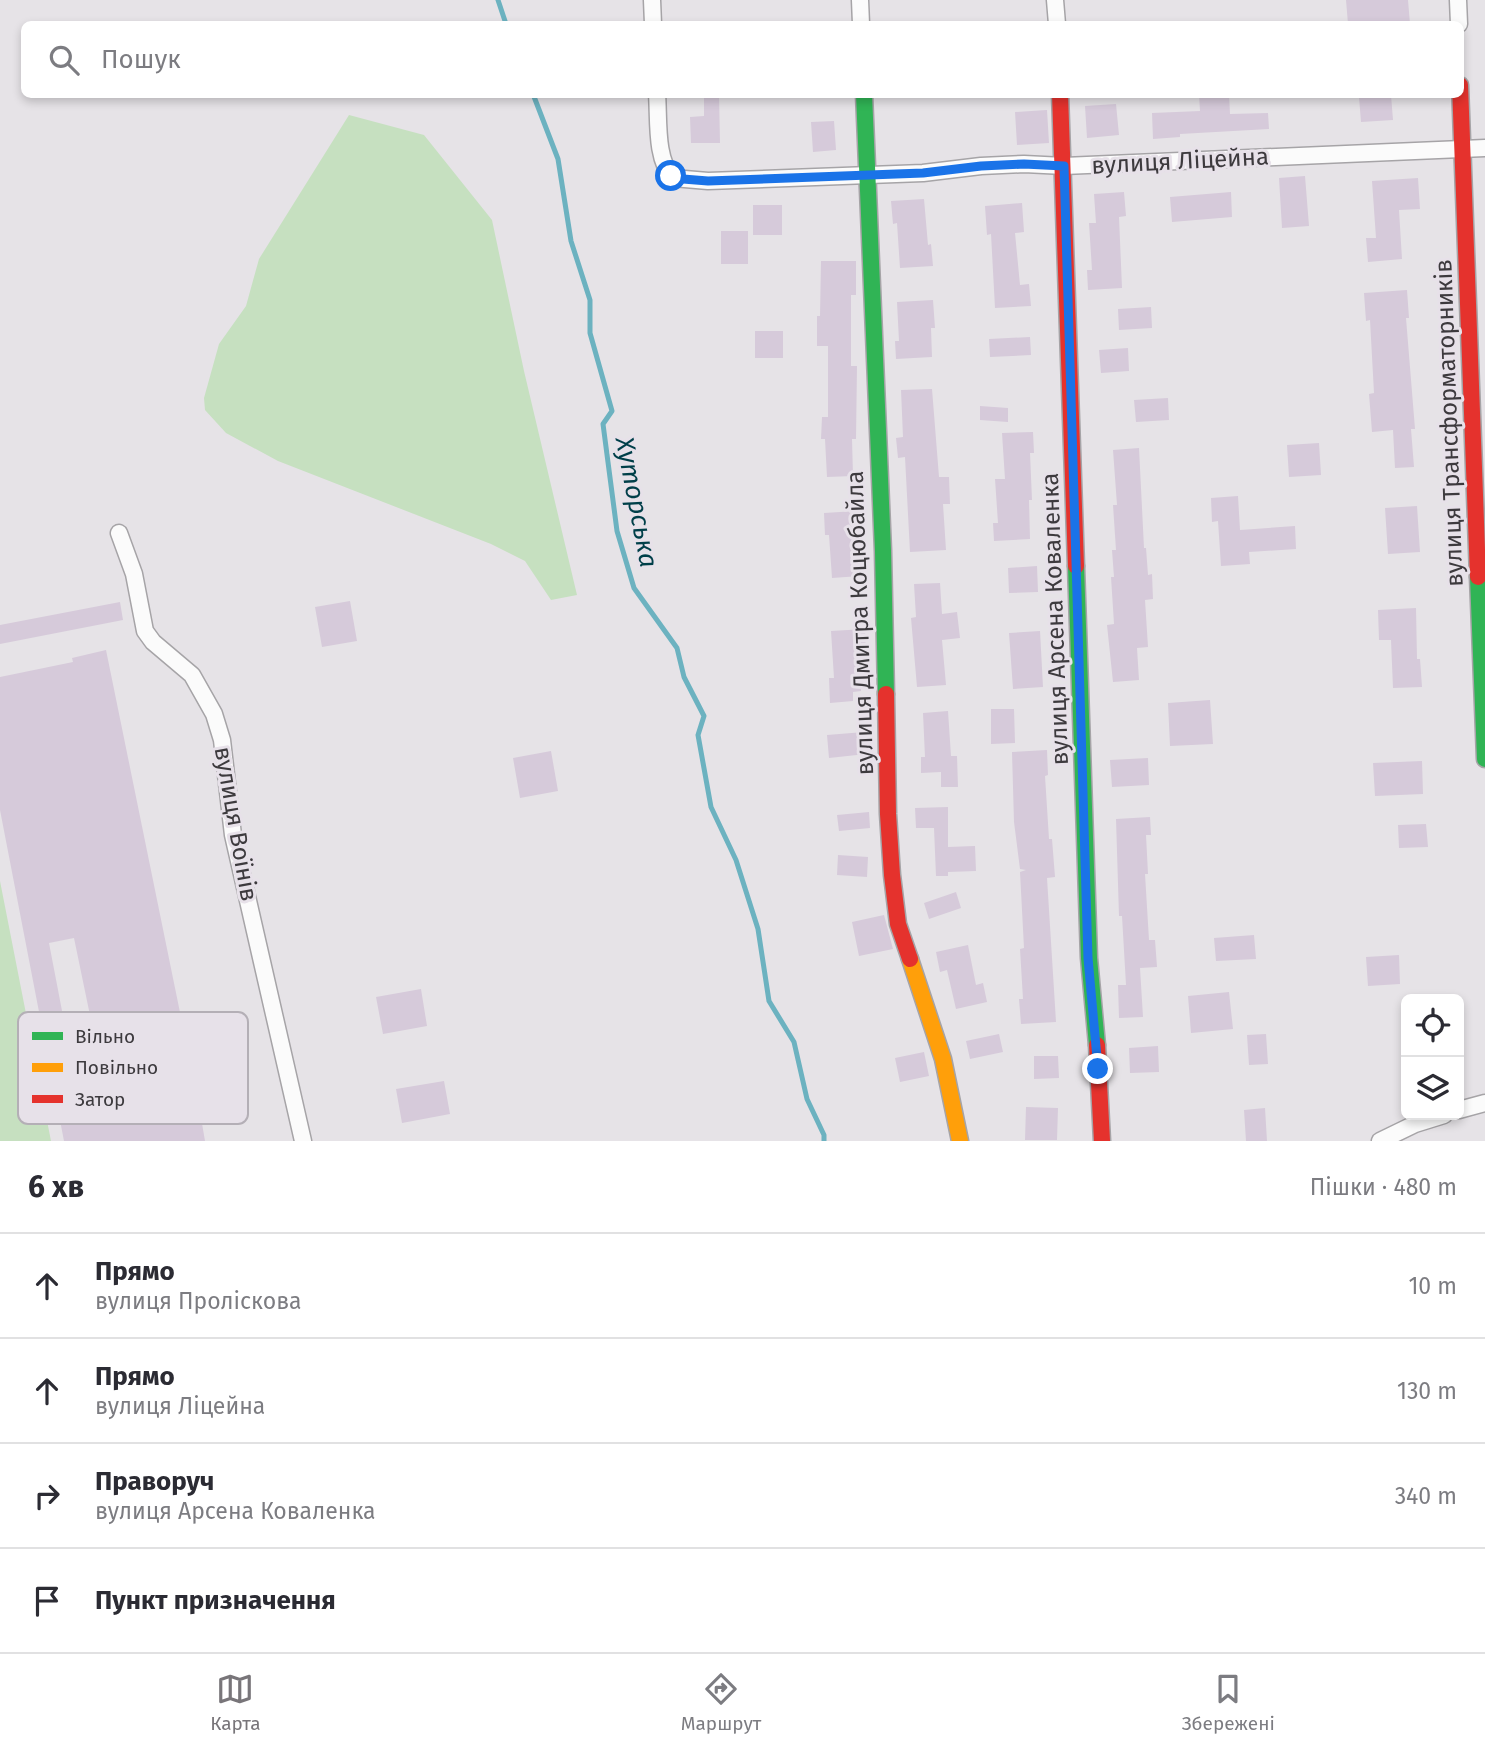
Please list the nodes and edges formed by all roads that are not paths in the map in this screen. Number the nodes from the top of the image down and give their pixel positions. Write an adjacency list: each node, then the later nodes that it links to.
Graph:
1 (652, 0): 5 (street)
2 (860, 0): 6 (street)
3 (1055, 0): 7 (street)
4 (1458, 0): 8 (street)
5 (653, 21)
6 (861, 21)
7 (1057, 21)
8 (1459, 21)
9 (657, 98): 16 (street, вулиця Ліцейна)
10 (864, 98): 16 (street, вулиця Дмитра Коцюбайла)
11 (1060, 98): 15 (street, вулиця Арсена Коваленка)
12 (1461, 98): 14 (street, вулиця Трансформаторників)
13 (1485, 148): 14 (street, вулиця Ліцейна)
14 (1462, 149): 15 (street, вулиця Ліцейна); 18 (street, вулиця Трансформаторників)
15 (1064, 166): 16 (street, вулиця Ліцейна); 24 (street, вулиця Арсена Коваленка)
16 (868, 174): 23 (street, вулиця Дмитра Коцюбайла)
17 (119, 533): 22 (street, вулиця Воїнів)
18 (1485, 759)
19 (1485, 1102): 20 (street)
20 (1464, 1108)
21 (1428, 1120): 25 (street)
22 (303, 1141)
23 (960, 1141)
24 (1102, 1141)
25 (1380, 1141)

